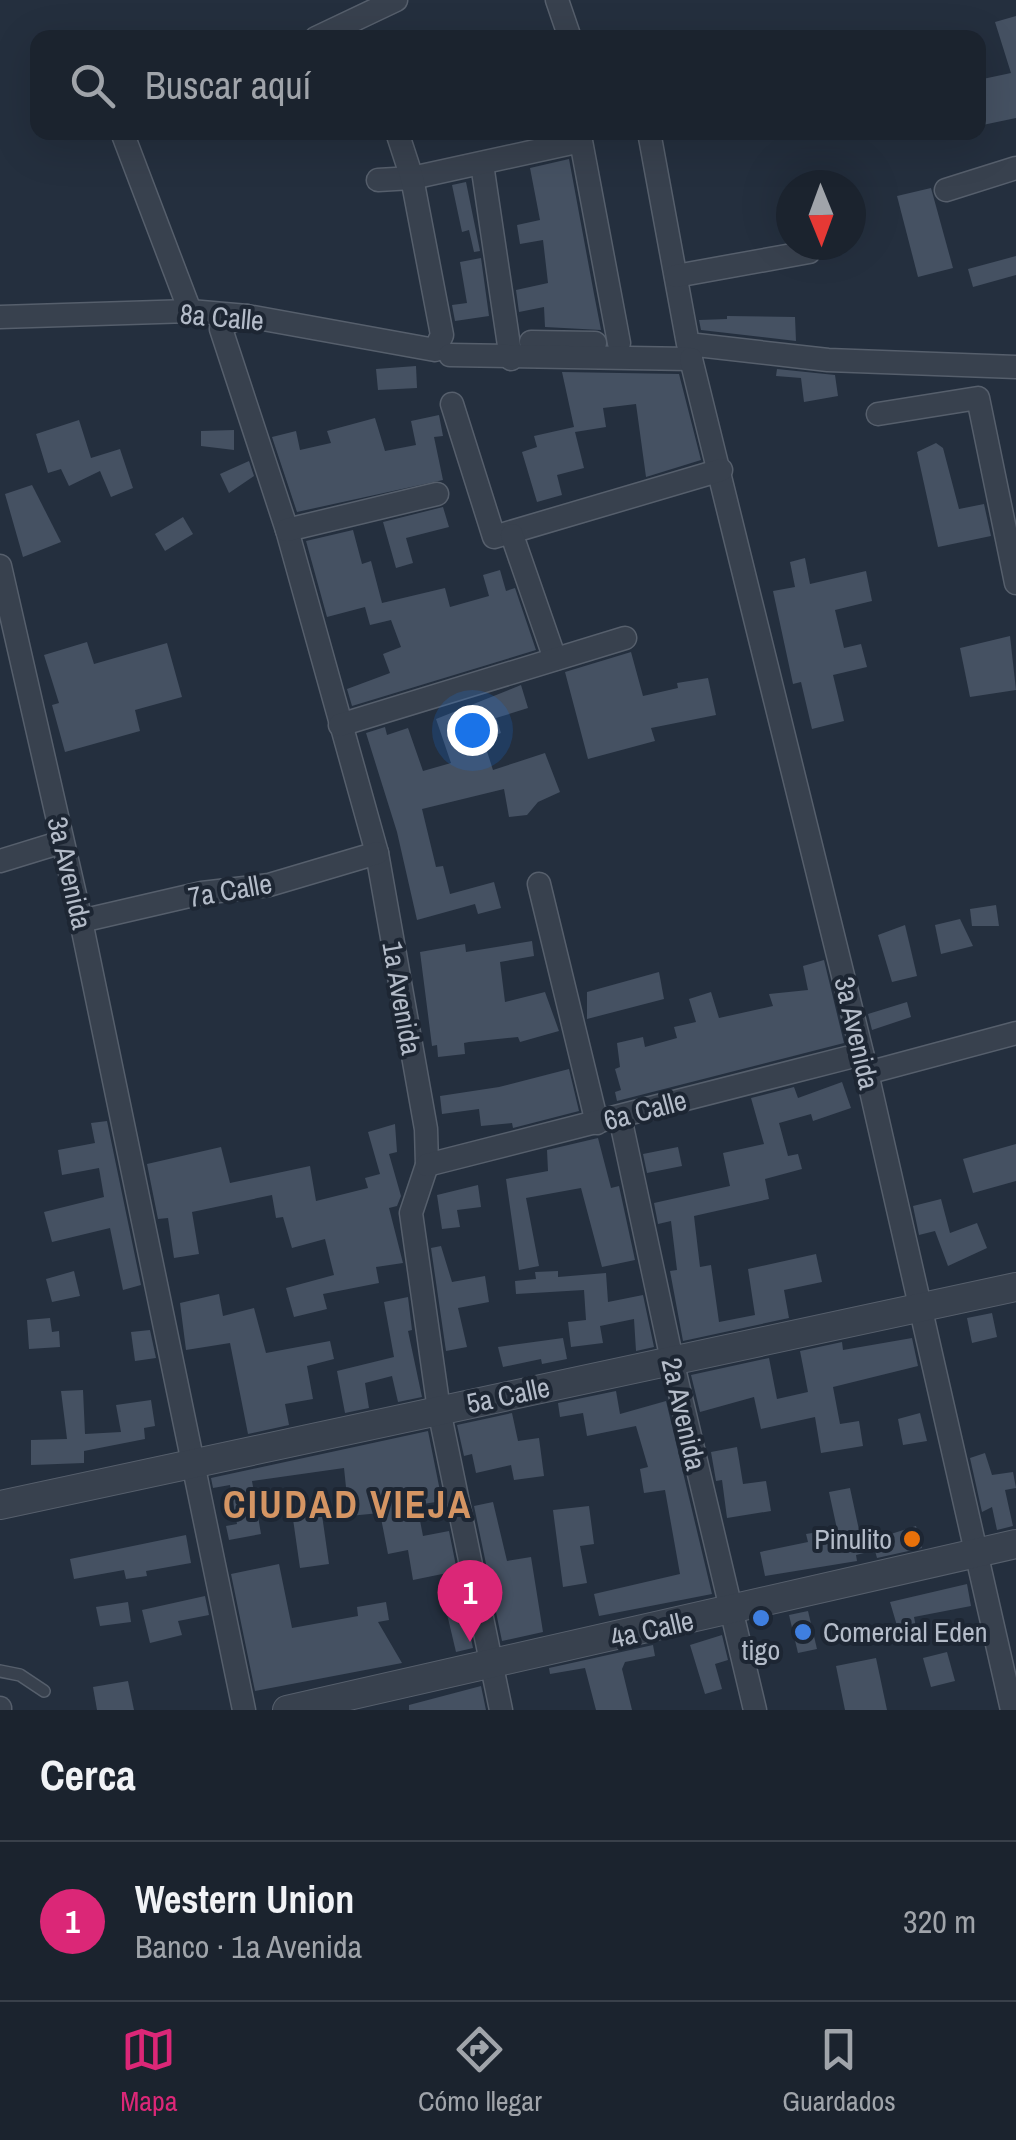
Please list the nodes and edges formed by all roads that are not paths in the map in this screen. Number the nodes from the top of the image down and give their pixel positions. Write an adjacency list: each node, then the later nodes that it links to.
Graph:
1 (396, 0): 3 (street)
2 (558, 0): 4 (street)
3 (333, 30)
4 (567, 30)
5 (125, 140): 15 (street)
6 (400, 140): 10 (street)
7 (651, 140): 14 (street, 3a Avenida)
8 (482, 164): 10 (street); 19 (street); 22 (street)
9 (1016, 168): 12 (street)
10 (412, 178): 11 (street); 21 (street)
11 (378, 180)
12 (946, 190)
13 (776, 258): 14 (street)
14 (676, 276): 20 (street, 3a Avenida)
15 (190, 311): 16 (street, 8a Calle); 17 (street, 8a Calle)
16 (248, 316): 21 (street, 8a Calle); 28 (street, 1a Avenida)
17 (0, 317)
18 (531, 342): 19 (street)
19 (619, 343): 20 (street)
20 (695, 349): 22 (street, 8a Calle); 23 (street); 26 (street, 3a Avenida)
21 (446, 350): 22 (street, 8a Calle)
22 (511, 359)
23 (1016, 367)
24 (452, 404): 29 (street)
25 (878, 414): 30 (street)
26 (721, 470): 29 (street); 42 (street, 3a Avenida)
27 (437, 494): 28 (street)
28 (287, 530): 35 (street, 1a Avenida)
29 (512, 535): 34 (street)
30 (1012, 540): 32 (street)
31 (0, 566): 36 (street, 3a Avenida)
32 (1016, 583)
33 (626, 638): 34 (street)
34 (555, 659): 35 (street)
35 (340, 725): 37 (street, 1a Avenida)
36 (62, 842): 38 (street); 40 (street, 3a Avenida)
37 (377, 853): 40 (street, 7a Calle); 44 (street, 1a Avenida)
38 (0, 861)
39 (538, 884): 43 (street, 2a Avenida)
40 (82, 920): 49 (street, 3a Avenida)
41 (1016, 1033): 42 (street, 6a Calle)
42 (865, 1064): 43 (street, 6a Calle); 46 (street, 3a Avenida)
43 (609, 1120): 44 (street, 6a Calle); 47 (street, 2a Avenida)
44 (428, 1166): 48 (street, 1a Avenida)
45 (1016, 1287): 46 (street, 5a Calle)
46 (920, 1310): 47 (street, 5a Calle); 52 (street, 3a Avenida)
47 (672, 1360): 48 (street, 5a Calle); 53 (street, 2a Avenida)
48 (439, 1410): 49 (street, 5a Calle); 54 (street, 1a Avenida)
49 (196, 1462): 50 (street, 5a Calle); 57 (street, 3a Avenida)
50 (0, 1505)
51 (1016, 1544): 52 (street, 4a Calle)
52 (978, 1552): 53 (street, 4a Calle); 61 (street, 3a Avenida)
53 (730, 1610): 54 (street, 4a Calle); 60 (street, 2a Avenida)
54 (492, 1666): 58 (street, 4a Calle); 59 (street, 1a Avenida)
55 (0, 1672): 56 (lane)
56 (44, 1692)
57 (244, 1710)
58 (286, 1710)
59 (501, 1710)
60 (755, 1710)
61 (1012, 1710)

